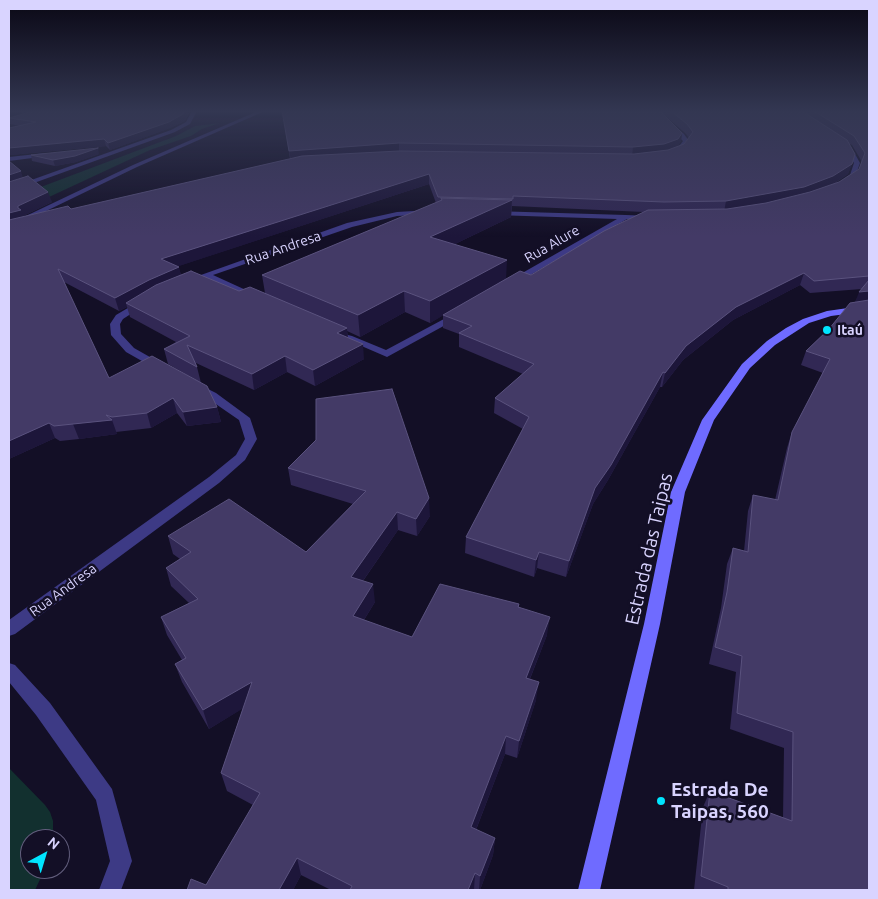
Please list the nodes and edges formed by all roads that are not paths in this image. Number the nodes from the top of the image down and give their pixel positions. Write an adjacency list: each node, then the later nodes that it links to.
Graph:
1 (112, 153): 9 (street)
2 (166, 153): 15 (street)
3 (674, 153): 6 (street)
4 (851, 153): 8 (street)
5 (54, 155): 7 (street)
6 (669, 155)
7 (9, 158)
8 (833, 189)
9 (9, 190)
10 (441, 212): 16 (street, Rua Andresa)
11 (483, 213): 12 (street)
12 (626, 217): 14 (street); 17 (street, Rua Alure)
13 (47, 218): 15 (street)
14 (661, 218)
15 (9, 227)
16 (205, 275): 18 (street, Rua Andresa); 20 (street)
17 (507, 286)
18 (175, 287)
19 (156, 296): 24 (street)
20 (268, 302)
21 (869, 308): 29 (main road, Estrada das Taipas)
22 (464, 310): 23 (street)
23 (340, 334)
24 (171, 372)
25 (187, 381): 26 (street, Rua Andresa)
26 (9, 629)
27 (9, 670): 28 (street)
28 (110, 890)
29 (589, 890)

